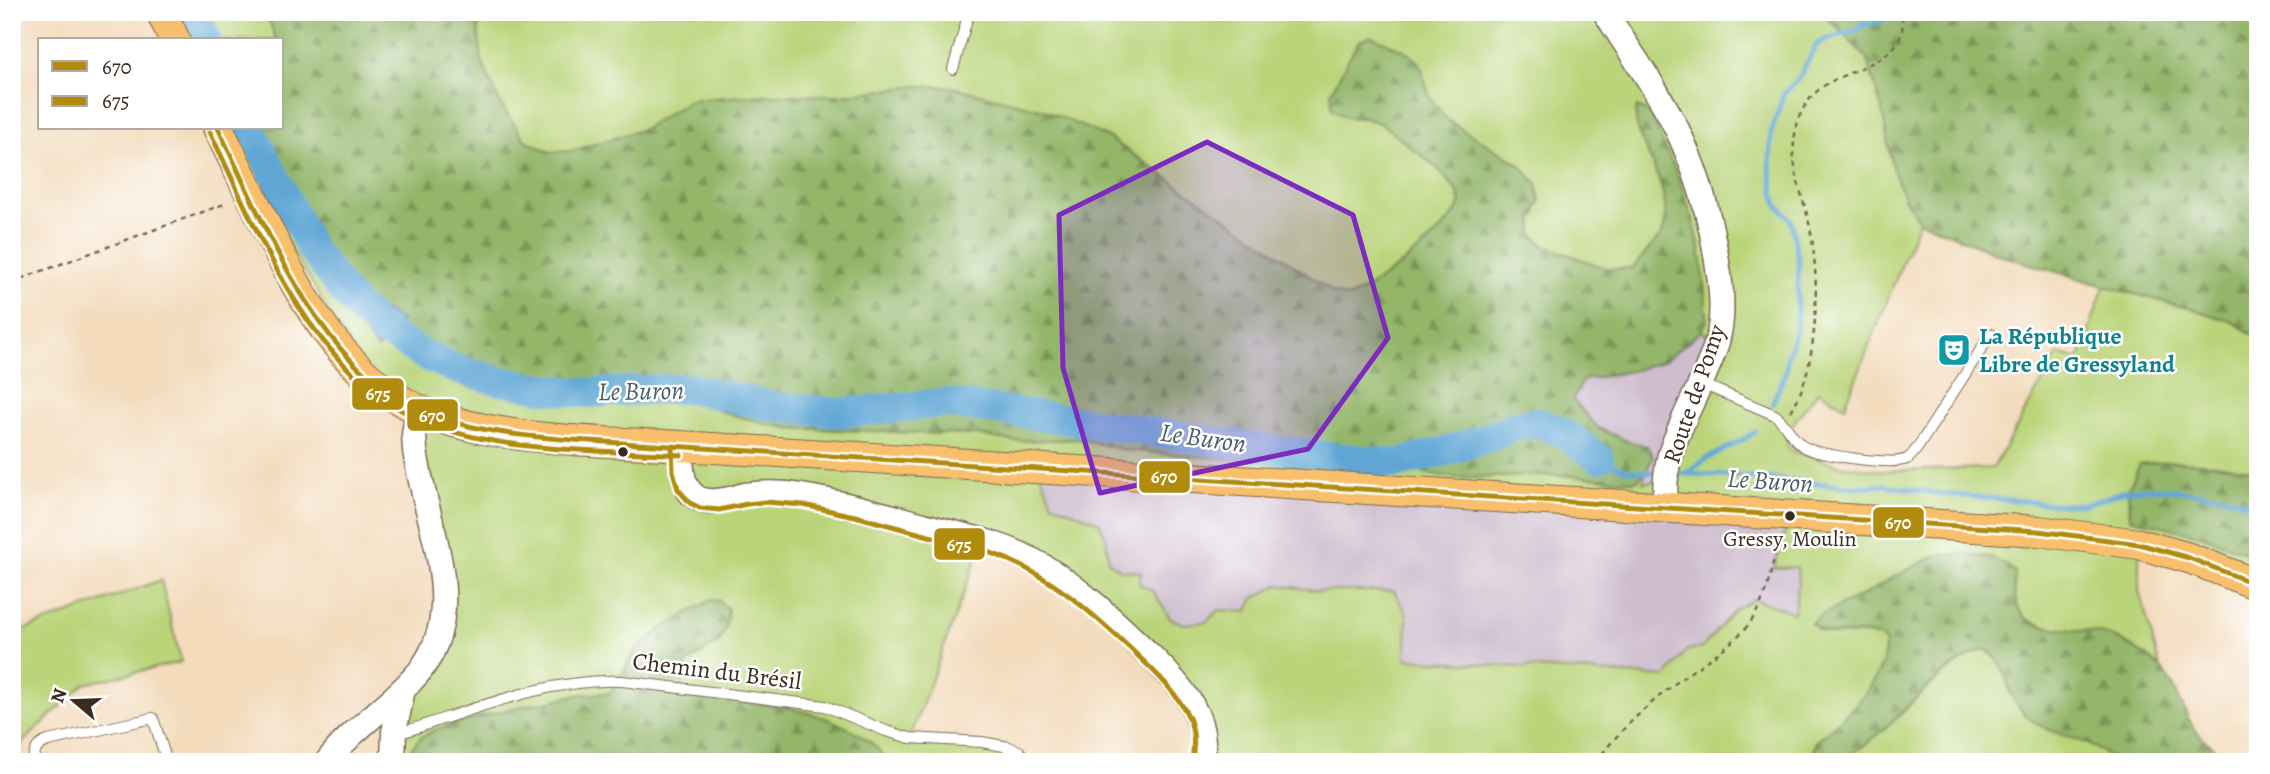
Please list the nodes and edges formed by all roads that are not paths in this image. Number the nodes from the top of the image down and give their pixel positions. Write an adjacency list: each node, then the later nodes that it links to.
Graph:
1 (161, 12): 4 (main road)
2 (969, 12): 5 (lane)
3 (1605, 12): 8 (street, Route de Pomy)
4 (174, 38)
5 (953, 69)
6 (219, 130): 9 (main road)
7 (1990, 334): 8 (lane)
8 (1701, 384): 11 (street, Route de Pomy)
9 (418, 409): 10 (main road); 13 (street)
10 (681, 446): 11 (main road); 20 (street)
11 (1665, 497): 12 (main road)
12 (2258, 585)
13 (403, 689): 14 (street); 15 (street)
14 (345, 740): 15 (street); 18 (street)
15 (393, 746): 19 (lane, Chemin du Brésil)
16 (33, 762): 17 (lane)
17 (167, 762)
18 (327, 762)
19 (1028, 762)
20 (1200, 762)

